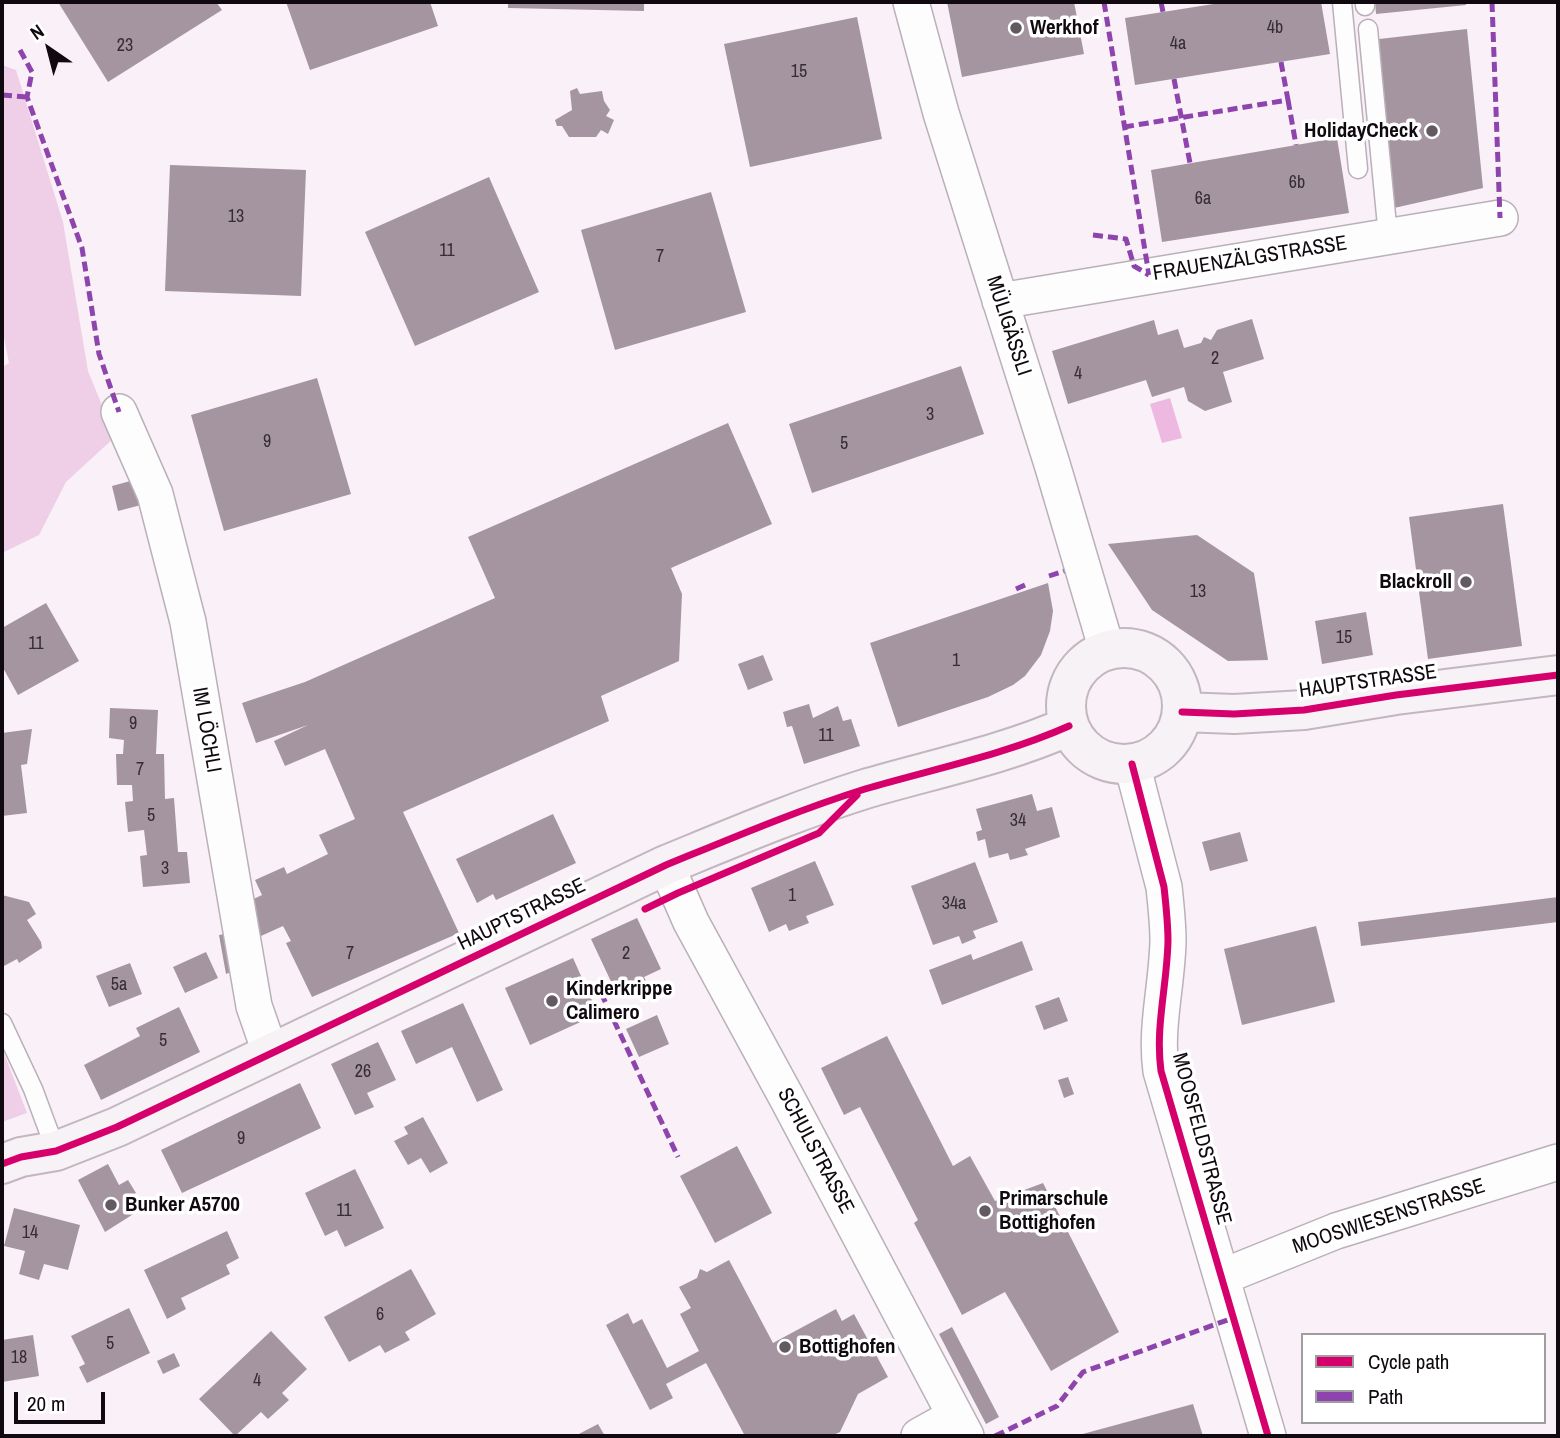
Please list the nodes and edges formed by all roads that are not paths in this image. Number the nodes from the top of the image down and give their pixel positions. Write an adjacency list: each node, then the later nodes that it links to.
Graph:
1 (911, 2): 7 (street, MÜLIGÄSSLI)
2 (1342, 2): 4 (lane)
3 (1368, 29): 6 (lane)
4 (1358, 169)
5 (1500, 218): 6 (street, FRAUENZÄLGSTRASSE)
6 (1388, 236): 7 (street, FRAUENZÄLGSTRASSE)
7 (1000, 301): 9 (street, MÜLIGÄSSLI)
8 (119, 412): 16 (street, IM LÖCHLI)
9 (1107, 650): 11 (main road); 12 (main road)
10 (1558, 676): 11 (main road, HAUPTSTRASSE)
11 (1182, 712): 13 (main road)
12 (1069, 726): 13 (main road); 14 (main road, HAUPTSTRASSE)
13 (1132, 764): 21 (street, MOOSFELDSTRASSE)
14 (666, 864): 16 (main road, HAUPTSTRASSE); 22 (street, SCHULSTRASSE)
15 (2, 1023): 17 (lane)
16 (271, 1055): 17 (main road, HAUPTSTRASSE)
17 (57, 1151): 19 (main road, HAUPTSTRASSE); 20 (main road, HAUPTSTRASSE)
18 (1558, 1162): 21 (street, MOOSWIESENSTRASSE)
19 (2, 1164)
20 (2, 1188)
21 (1222, 1277): 24 (street, MOOSFELDSTRASSE)
22 (961, 1426): 23 (street)
23 (919, 1436)
24 (1268, 1436)

